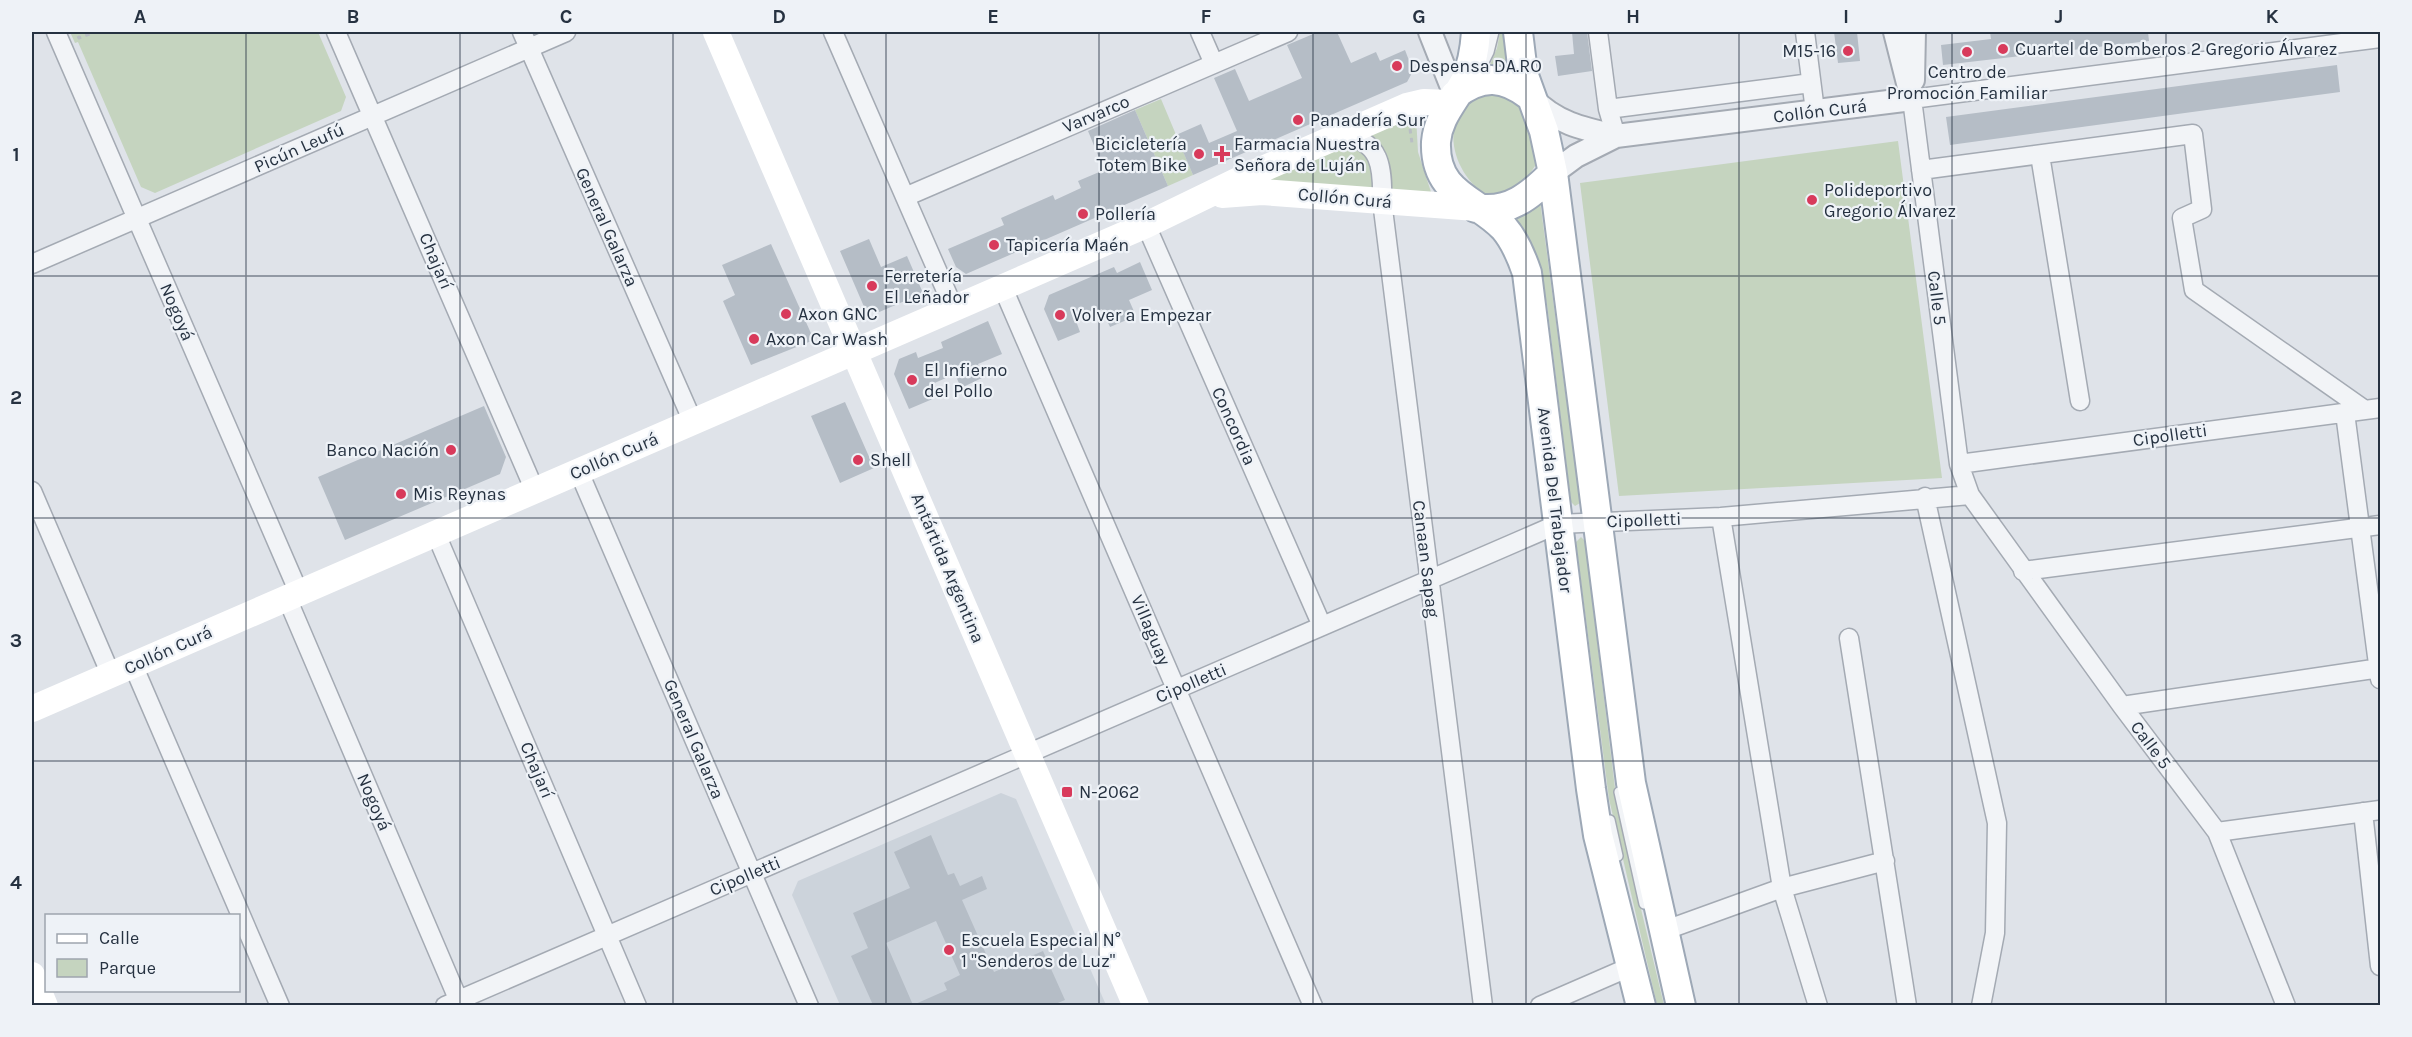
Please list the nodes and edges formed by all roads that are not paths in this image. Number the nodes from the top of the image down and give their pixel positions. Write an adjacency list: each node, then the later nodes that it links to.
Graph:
1 (56, 32): 37 (street, Nogoyá)
2 (336, 32): 26 (street, Chajarí)
3 (566, 32): 17 (street, Picún Leufú)
4 (716, 32): 45 (main road, Antártida Argentina)
5 (833, 32): 32 (street)
6 (1200, 32): 19 (street)
7 (1288, 32): 19 (street, Varvarco)
8 (1430, 32): 21 (street)
9 (1476, 32): 21 (main road, Avenida Del Trabajador)
10 (1494, 32): 21 (lane)
11 (1510, 32): 18 (lane)
12 (1598, 32): 24 (street)
13 (1805, 32): 20 (street)
14 (1895, 32): 23 (street, Calle 5)
15 (1914, 32): 23 (street, Calle 5)
16 (2380, 38): 23 (street, Collón Curá)
17 (526, 40): 26 (street, Picún Leufú); 49 (street, General Galarza)
18 (1519, 45): 22 (main road, Avenida Del Trabajador)
19 (1214, 64): 32 (street, Varvarco)
20 (1811, 82): 24 (street, Collón Curá); 25 (street)
21 (1457, 92): 22 (main road, Collón Curá); 27 (main road, Collón Curá); 36 (main road, Avenida Del Trabajador)
22 (1530, 96): 28 (street, Collón Curá); 31 (main road, Avenida Del Trabajador)
23 (1912, 99): 25 (street, Collón Curá); 30 (street, Calle 5)
24 (1608, 109): 28 (street)
25 (1815, 111): 28 (street, Collón Curá)
26 (373, 115): 37 (street, Picún Leufú); 52 (street, Chajarí)
27 (1341, 136): 33 (street, Canaan Sapag); 34 (main road, Collón Curá)
28 (1616, 136): 31 (street, Collón Curá)
29 (2040, 155): 30 (street); 46 (street); 47 (street)
30 (1921, 170): 50 (street, Calle 5)
31 (1553, 173): 35 (main road, Avenida Del Trabajador); 36 (main road, Collón Curá)
32 (905, 197): 44 (street)
33 (1382, 201): 34 (main road, Collón Curá); 36 (main road, Collón Curá); 62 (street, Canaan Sapag)
34 (1196, 203): 38 (main road, Collón Curá)
35 (1558, 204): 42 (lane); 57 (main road, Avenida Del Trabajador)
36 (1476, 208): 39 (main road, Avenida Del Trabajador)
37 (136, 218): 40 (street, Picún Leufú); 63 (street, Nogoyá)
38 (1146, 225): 41 (main road, Collón Curá); 64 (street, Concordia)
39 (1510, 236): 43 (lane); 57 (main road, Avenida Del Trabajador)
40 (32, 264)
41 (1003, 288): 44 (main road, Collón Curá); 68 (street, Villaguay)
42 (1557, 292)
43 (1542, 299)
44 (954, 309): 45 (main road, Collón Curá)
45 (855, 352): 49 (main road, Collón Curá); 71 (main road, Antártida Argentina)
46 (2080, 401)
47 (2373, 409): 48 (street, Cipolletti)
48 (2345, 413): 50 (street, Cipolletti); 59 (street)
49 (693, 422): 51 (main road, Collón Curá)
50 (1959, 464): 54 (street, Calle 5)
51 (579, 472): 52 (main road, Collón Curá); 78 (street, General Galarza)
52 (535, 490): 60 (main road, Collón Curá)
53 (32, 491): 66 (street)
54 (1970, 495): 55 (street, Cipolletti); 61 (street, Calle 5)
55 (1925, 497): 56 (street, Cipolletti); 100 (street)
56 (1721, 517): 57 (street, Cipolletti); 79 (street)
57 (1578, 522): 62 (street, Cipolletti); 82 (main road, Avenida Del Trabajador); 84 (main road, Avenida Del Trabajador)
58 (2380, 525): 59 (street)
59 (2360, 527): 61 (street); 67 (street)
60 (436, 534): 63 (main road, Collón Curá); 83 (street, Chajarí)
61 (2023, 571): 69 (street, Calle 5)
62 (1428, 580): 64 (street, Cipolletti); 94 (street, Canaan Sapag)
63 (293, 596): 66 (main road, Collón Curá); 87 (street, Nogoyá)
64 (1322, 626): 68 (street, Cipolletti)
65 (1849, 638): 76 (street)
66 (122, 670): 70 (main road, Collón Curá); 80 (street)
67 (2380, 672): 69 (street)
68 (1176, 689): 71 (street, Cipolletti); 93 (street, Villaguay)
69 (2122, 706): 75 (street, Calle 5)
70 (32, 709)
71 (1027, 753): 78 (street, Cipolletti); 92 (main road, Antártida Argentina)
72 (1617, 778): 82 (lane)
73 (1608, 811): 77 (lane)
74 (2372, 811): 75 (street); 85 (street)
75 (2217, 832): 101 (street, Calle 5)
76 (1885, 861): 79 (street); 99 (street)
77 (1620, 865)
78 (752, 873): 83 (street, Cipolletti); 91 (street, General Galarza)
79 (1782, 888): 82 (street); 98 (street)
80 (237, 914)
81 (240, 920): 89 (street)
82 (1655, 922): 97 (main road, Avenida Del Trabajador)
83 (608, 935): 87 (street, Cipolletti); 90 (street, Chajarí)
84 (1632, 966): 95 (street); 96 (main road, Avenida Del Trabajador)
85 (2380, 966)
86 (32, 975): 88 (main road)
87 (455, 1004)
88 (45, 1005)
89 (280, 1005)
90 (637, 1005)
91 (809, 1005)
92 (1136, 1005)
93 (1313, 1005)
94 (1483, 1005)
95 (1540, 1005)
96 (1641, 1005)
97 (1681, 1005)
98 (1818, 1005)
99 (1907, 1005)
100 (1981, 1005)
101 (2286, 1005)

